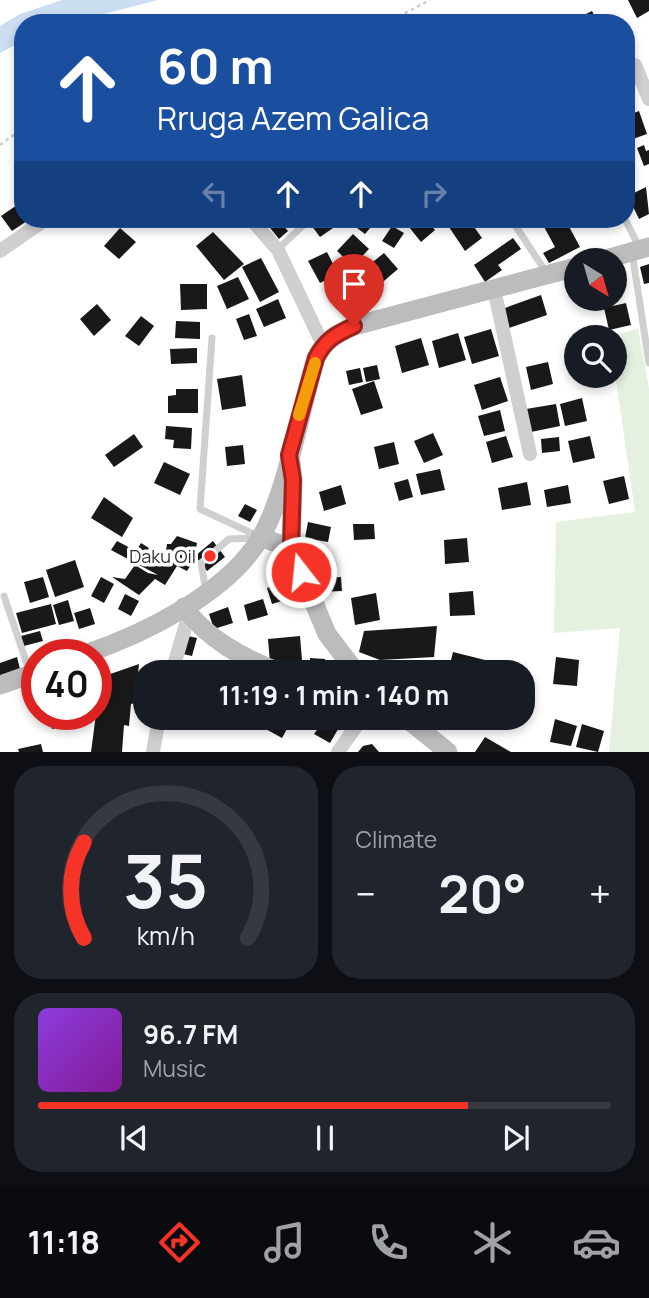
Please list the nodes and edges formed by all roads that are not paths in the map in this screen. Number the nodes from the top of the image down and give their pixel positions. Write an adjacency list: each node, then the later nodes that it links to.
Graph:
1 (635, 65): 2 (street)
2 (649, 99)
3 (33, 228): 10 (street)
4 (259, 228): 8 (street)
5 (301, 228): 8 (lane)
6 (517, 228): 12 (lane)
7 (629, 228): 9 (lane)
8 (278, 250): 15 (street)
9 (640, 250): 16 (lane)
10 (0, 251)
11 (564, 270): 12 (main road)
12 (548, 275): 13 (main road)
13 (494, 289): 15 (main road); 17 (street)
14 (212, 338): 19 (lane)
15 (323, 345): 18 (main road)
16 (649, 363)
17 (530, 454)
18 (289, 455): 19 (main road); 20 (main road)
19 (260, 537): 20 (main road); 22 (main road)
20 (291, 548): 27 (main road)
21 (4, 596): 23 (lane)
22 (187, 611): 24 (main road); 25 (street); 26 (main road)
23 (21, 641)
24 (112, 643)
25 (176, 660)
26 (251, 660)
27 (347, 660)
28 (21, 677): 29 (main road)
29 (0, 685)
30 (157, 730): 33 (street)
31 (354, 730): 34 (street)
32 (421, 730): 35 (main road)
33 (153, 752)
34 (338, 752)
35 (448, 752)

